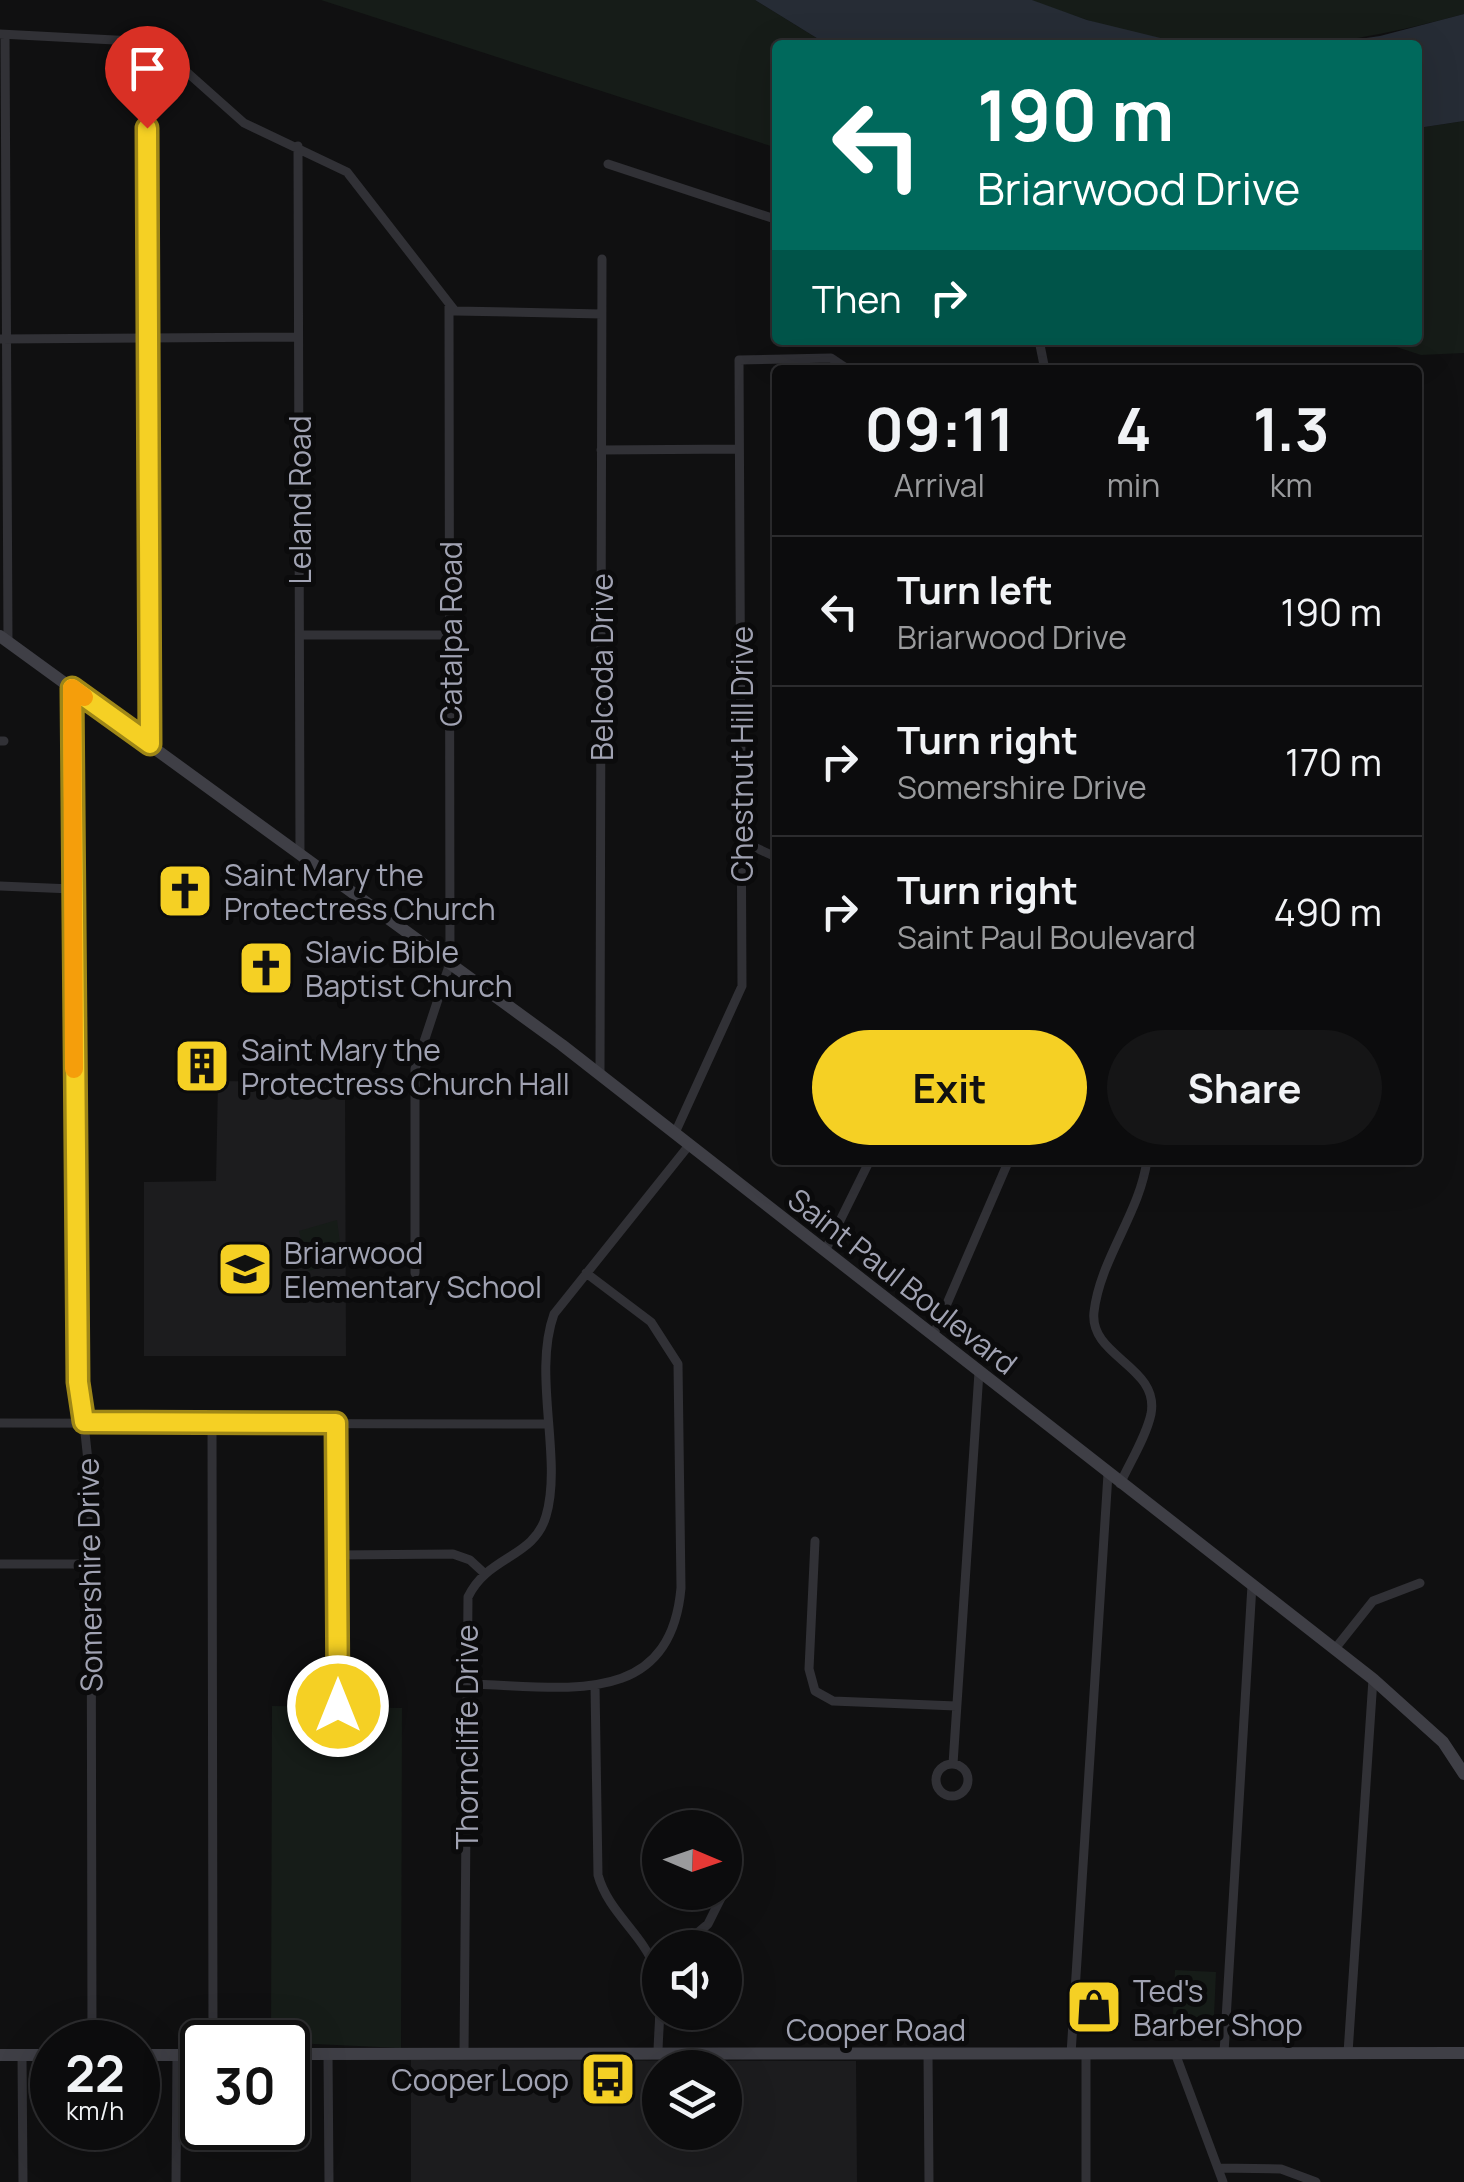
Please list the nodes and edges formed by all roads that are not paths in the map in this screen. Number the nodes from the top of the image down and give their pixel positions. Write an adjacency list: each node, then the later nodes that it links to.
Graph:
1 (3, 35): 2 (street); 11 (street)
2 (162, 49): 3 (street); 10 (street)
3 (298, 146): 7 (street); 9 (street, Leland Road)
4 (608, 164): 5 (street)
5 (772, 218)
6 (602, 259): 8 (street, Belcoda Drive)
7 (449, 306): 8 (street); 15 (street, Catalpa Road)
8 (602, 314): 14 (street, Belcoda Drive)
9 (298, 337): 10 (street); 16 (street, Leland Road)
10 (148, 338): 11 (street); 19 (street)
11 (3, 339): 17 (street)
12 (841, 365): 13 (street, Chestnut Hill Drive)
13 (739, 449): 14 (street); 20 (street, Chestnut Hill Drive)
14 (601, 450): 26 (street, Belcoda Drive)
15 (450, 634): 16 (street); 25 (street, Catalpa Road)
16 (300, 635): 21 (street, Leland Road)
17 (4, 638): 18 (main road, Saint Paul Boulevard)
18 (72, 688): 19 (main road, Saint Paul Boulevard); 24 (street, Somershire Drive)
19 (150, 744): 21 (main road, Saint Paul Boulevard)
20 (741, 841): 22 (street); 27 (street, Chestnut Hill Drive)
21 (300, 854): 25 (main road, Saint Paul Boulevard)
22 (772, 855)
23 (0, 886): 24 (street)
24 (72, 889): 38 (street, Somershire Drive)
25 (450, 963): 26 (main road, Saint Paul Boulevard); 33 (street, Catalpa Road)
26 (600, 1076): 27 (main road, Saint Paul Boulevard)
27 (675, 1132): 28 (main road, Saint Paul Boulevard)
28 (690, 1144): 32 (main road, Saint Paul Boulevard); 34 (street)
29 (868, 1165): 32 (street)
30 (1007, 1165): 35 (street)
31 (1145, 1165): 43 (street)
32 (826, 1251): 35 (main road, Saint Paul Boulevard)
33 (415, 1272)
34 (586, 1273): 41 (street); 54 (street)
35 (933, 1336): 36 (main road, Saint Paul Boulevard)
36 (979, 1372): 42 (main road, Saint Paul Boulevard); 56 (street)
37 (0, 1422): 38 (street)
38 (84, 1422): 40 (street); 47 (street, Somershire Drive)
39 (336, 1423): 40 (street); 41 (street); 45 (street)
40 (212, 1424): 61 (street)
41 (547, 1424): 48 (street)
42 (1108, 1474): 43 (main road, Saint Paul Boulevard); 74 (street)
43 (1120, 1484): 50 (main road, Saint Paul Boulevard)
44 (814, 1541): 56 (street)
45 (337, 1555): 48 (street); 55 (street)
46 (0, 1564): 47 (street)
47 (91, 1564): 60 (street, Somershire Drive)
48 (483, 1572): 53 (street, Thorncliffe Drive)
49 (1420, 1583): 51 (street)
50 (1252, 1585): 51 (main road, Saint Paul Boulevard); 63 (street)
51 (1334, 1650): 52 (main road, Saint Paul Boulevard)
52 (1373, 1679): 58 (main road, Saint Paul Boulevard); 64 (street)
53 (466, 1684): 54 (street); 70 (street, Thorncliffe Drive)
54 (595, 1685): 59 (street)
55 (338, 1706)
56 (956, 1706): 57 (street)
57 (953, 1764)
58 (1464, 1774)
59 (642, 1946)
60 (92, 2020)
61 (213, 2020)
62 (1175, 2053): 63 (main road, Cooper Road); 74 (main road, Cooper Road); 78 (street)
63 (1224, 2053): 64 (main road, Cooper Road)
64 (1348, 2053): 65 (main road, Cooper Road)
65 (1464, 2053)
66 (160, 2054): 67 (main road)
67 (177, 2054): 80 (street)
68 (310, 2054): 69 (main road, Cooper Road)
69 (328, 2054): 70 (main road, Cooper Road); 81 (street)
70 (464, 2054): 71 (main road, Cooper Road)
71 (642, 2054)
72 (742, 2054): 73 (main road, Cooper Road)
73 (928, 2054): 74 (main road, Cooper Road); 82 (street)
74 (1078, 2054): 83 (street)
75 (0, 2055): 76 (main road)
76 (22, 2055): 77 (main road); 79 (street)
77 (30, 2055)
78 (1218, 2168): 84 (street); 85 (street)
79 (23, 2182)
80 (176, 2182)
81 (329, 2182)
82 (928, 2182)
83 (1086, 2182)
84 (1223, 2182)
85 (1316, 2182)

